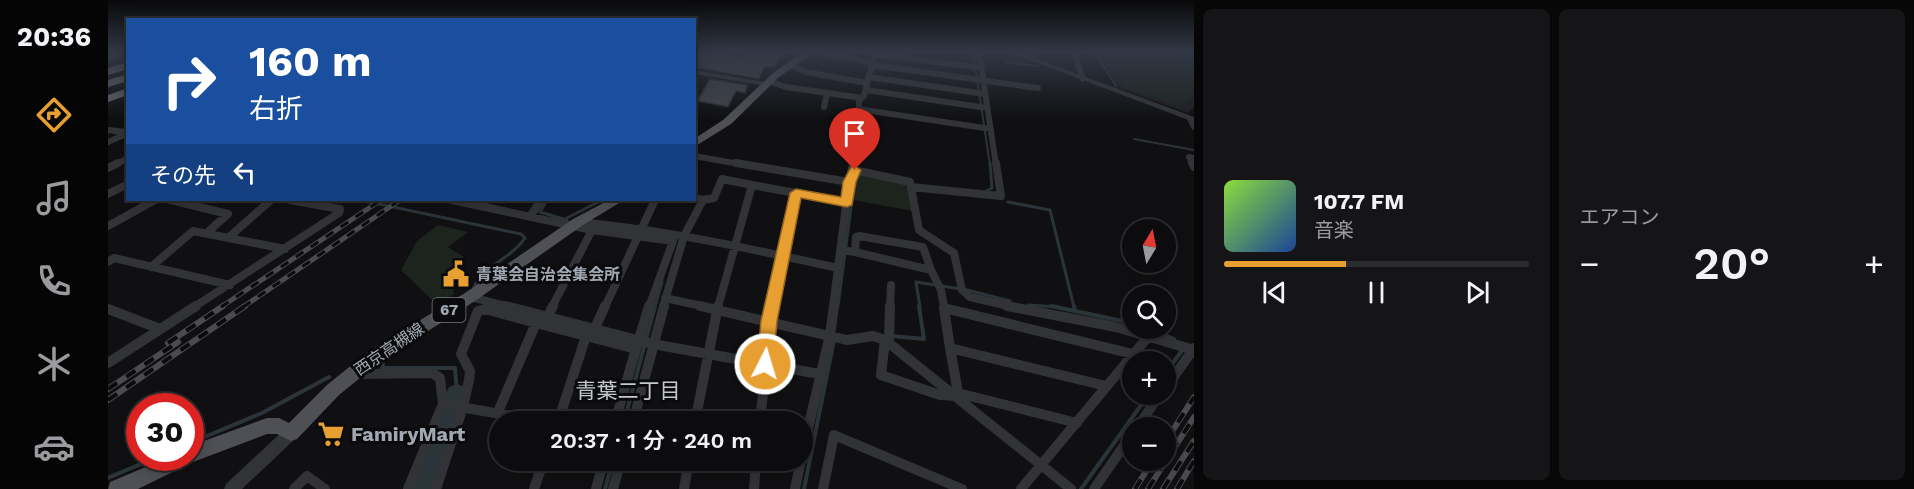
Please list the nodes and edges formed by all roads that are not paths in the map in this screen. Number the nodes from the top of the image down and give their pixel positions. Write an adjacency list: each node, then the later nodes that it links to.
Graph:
1 (713, 75): 12 (street)
2 (777, 75): 12 (main road)
3 (822, 75): 13 (street)
4 (869, 75): 13 (street)
5 (944, 75): 11 (street)
6 (982, 75): 11 (street)
7 (1074, 75): 10 (street)
8 (1082, 75): 10 (street)
9 (126, 78): 14 (highway)
10 (1083, 79): 24 (street)
11 (982, 80): 15 (street); 18 (street)
12 (767, 83): 17 (street); 31 (main road)
13 (867, 83): 18 (street); 19 (street); 23 (street)
14 (108, 84)
15 (1038, 88)
16 (126, 92): 20 (highway)
17 (827, 93): 19 (street); 21 (street)
18 (985, 94): 23 (street)
19 (862, 98): 22 (street)
20 (108, 99)
21 (824, 106)
22 (858, 108): 26 (street); 37 (street)
23 (984, 111): 26 (street)
24 (1192, 120): 25 (street)
25 (1194, 127)
26 (992, 129): 41 (street)
27 (108, 130): 28 (street)
28 (126, 133)
29 (126, 133): 30 (street)
30 (108, 142)
31 (696, 143)
32 (696, 156): 38 (street)
33 (1194, 158): 35 (street)
34 (126, 159): 36 (street)
35 (1194, 167)
36 (108, 168)
37 (854, 170): 38 (street); 41 (street)
38 (849, 182): 53 (street)
39 (126, 185): 43 (street)
40 (752, 185): 42 (street); 44 (street); 62 (street)
41 (911, 185): 84 (street)
42 (796, 193): 53 (street); 66 (street)
43 (108, 194)
44 (699, 199): 60 (street)
45 (153, 201): 56 (street)
46 (175, 201): 57 (street)
47 (270, 201): 61 (street)
48 (296, 201): 63 (street)
49 (456, 201): 54 (street)
50 (540, 201): 54 (street)
51 (616, 201): 55 (main road, 西京高槻線 / 67)
52 (655, 201): 59 (street)
53 (847, 202): 64 (street)
54 (531, 215): 55 (street)
55 (574, 224): 58 (street); 59 (street); 73 (main road, 西京高槻線 / 67)
56 (108, 225)
57 (210, 230)
58 (592, 230): 59 (street); 78 (street)
59 (640, 231): 60 (street); 82 (street); 90 (street)
60 (684, 236): 62 (street); 74 (street)
61 (228, 238): 63 (street); 68 (street)
62 (734, 244): 66 (street); 77 (street)
63 (285, 249): 71 (street)
64 (841, 250): 65 (street); 69 (street)
65 (855, 252): 70 (street); 70 (street)
66 (784, 256): 69 (street); 80 (street)
67 (108, 262): 68 (street)
68 (151, 267): 71 (street)
69 (838, 268): 85 (street)
70 (931, 270): 75 (street)
71 (230, 285): 83 (street)
72 (891, 285): 87 (street)
73 (470, 297): 78 (street); 101 (main road, 西京高槻線 / 67)
74 (665, 298): 77 (street); 90 (street)
75 (944, 309): 91 (street); 93 (street)
76 (113, 311): 79 (street); 83 (street)
77 (717, 311): 80 (street); 95 (street)
78 (548, 316): 82 (street)
79 (108, 319)
80 (769, 321): 85 (street); 97 (street)
81 (536, 323): 86 (street); 105 (street); 107 (street)
82 (596, 328): 90 (street)
83 (160, 329): 96 (street)
84 (1122, 329)
85 (830, 335): 87 (street); 99 (street)
86 (586, 336): 90 (street); 108 (street)
87 (885, 339): 103 (street); 103 (street)
88 (1146, 339): 94 (street)
89 (1151, 339): 92 (street)
90 (642, 344): 95 (street); 109 (street); 110 (street)
91 (950, 348): 102 (street); 103 (street)
92 (1194, 349): 100 (street)
93 (1122, 351)
94 (1136, 351)
95 (707, 354): 97 (street); 111 (street)
96 (108, 363)
97 (765, 364): 99 (street); 112 (street)
98 (1122, 367): 102 (street)
99 (819, 374): 113 (street)
100 (1176, 374)
101 (351, 375): 104 (street); 115 (main road, 西京高槻線 / 67)
102 (1106, 386): 114 (street)
103 (956, 394): 114 (street); 118 (street)
104 (442, 404): 105 (street); 130 (street)
105 (464, 407): 106 (street); 131 (street)
106 (491, 411)
107 (498, 411)
108 (562, 411)
109 (619, 411)
110 (634, 411)
111 (697, 411)
112 (761, 411)
113 (811, 411)
114 (1077, 423): 118 (street)
115 (291, 433): 117 (main road); 127 (street)
116 (1122, 448): 142 (street)
117 (204, 450)
118 (1041, 466): 140 (street); 141 (street)
119 (157, 471): 126 (main road)
120 (540, 471): 132 (street)
121 (601, 471): 133 (street)
122 (618, 471): 134 (street)
123 (686, 471): 135 (street)
124 (755, 471): 136 (street)
125 (799, 471): 137 (street)
126 (117, 489)
127 (231, 489)
128 (294, 489): 129 (street)
129 (325, 489)
130 (408, 489)
131 (436, 489)
132 (534, 489)
133 (596, 489)
134 (613, 489)
135 (684, 489)
136 (754, 489)
137 (795, 489)
138 (823, 489): 139 (street)
139 (962, 489)
140 (1022, 489)
141 (1071, 489)
142 (1094, 489)

